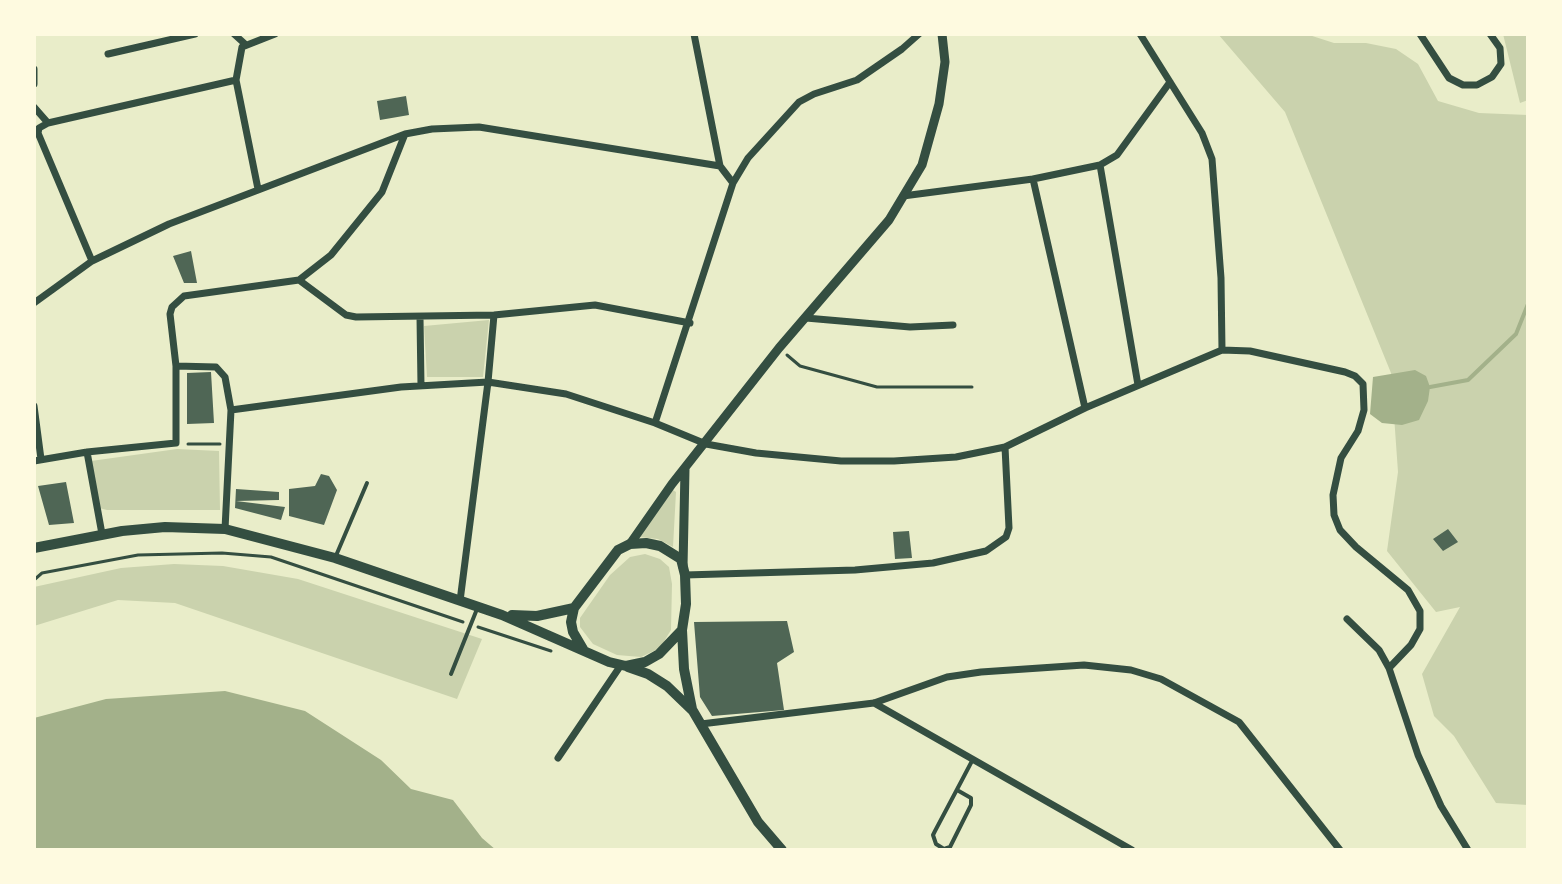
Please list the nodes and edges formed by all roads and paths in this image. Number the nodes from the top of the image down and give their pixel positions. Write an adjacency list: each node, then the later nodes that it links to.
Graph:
1 (195, 34): 11 (street)
2 (234, 34): 10 (street)
3 (275, 34): 10 (street)
4 (694, 34): 20 (street)
5 (919, 34): 22 (street)
6 (942, 34): 24 (street)
7 (1140, 34): 14 (street)
8 (1420, 34): 9 (street)
9 (1490, 34)
10 (245, 44): 13 (street)
11 (108, 54)
12 (34, 69): 15 (street)
13 (236, 80): 17 (street); 23 (street)
14 (1170, 82): 19 (street); 34 (street)
15 (34, 84)
16 (34, 107): 17 (street)
17 (48, 123): 25 (street)
18 (405, 134): 20 (street); 23 (street); 26 (street)
19 (1100, 165): 21 (street); 37 (street)
20 (720, 166): 22 (street)
21 (1033, 179): 24 (street); 41 (street)
22 (733, 183): 31 (street)
23 (258, 189): 25 (street)
24 (903, 196): 30 (street)
25 (92, 261): 27 (street)
26 (299, 280): 29 (street); 35 (street)
27 (34, 303)
28 (494, 315): 29 (street); 31 (street); 36 (street)
29 (420, 317): 38 (street)
30 (806, 318): 32 (street); 33 (street)
31 (690, 323): 43 (street)
32 (953, 325)
33 (779, 348): 39 (path); 45 (street)
34 (1222, 350): 37 (street); 69 (street)
35 (176, 366): 42 (street); 44 (street)
36 (488, 382): 38 (street); 43 (street); 59 (street)
37 (1138, 385): 41 (street)
38 (421, 386): 42 (street)
39 (972, 387)
40 (34, 406): 49 (street)
41 (1085, 408): 47 (street)
42 (231, 410): 46 (street)
43 (655, 423): 45 (street)
44 (176, 443): 46 (path); 48 (street)
45 (706, 444): 47 (street); 50 (street)
46 (228, 445): 52 (street)
47 (1005, 447): 57 (street)
48 (87, 452): 49 (street); 53 (street)
49 (37, 460)
50 (685, 469): 54 (street); 57 (street)
51 (367, 483): 56 (lane)
52 (225, 529): 53 (main road); 56 (main road)
53 (102, 534): 55 (main road)
54 (630, 544): 57 (main road); 61 (main road)
55 (34, 548)
56 (335, 558): 59 (main road)
57 (684, 571): 65 (main road)
58 (34, 580): 64 (path)
59 (460, 601): 60 (main road)
60 (478, 607): 62 (main road); 64 (lane)
61 (574, 608): 62 (main road); 66 (main road)
62 (502, 615): 66 (main road)
63 (1347, 619): 69 (street)
64 (471, 624): 67 (path); 70 (lane)
65 (682, 630): 68 (main road); 72 (main road)
66 (583, 649): 68 (main road)
67 (557, 653)
68 (623, 666): 72 (main road); 74 (street)
69 (1389, 668): 80 (street)
70 (451, 674)
71 (874, 703): 73 (street); 75 (street); 79 (street)
72 (693, 711): 73 (main road)
73 (701, 724): 77 (main road)
74 (558, 758)
75 (973, 759): 76 (lane); 78 (street)
76 (957, 790): 76 (lane)
77 (782, 850)
78 (1132, 850)
79 (1340, 850)
80 (1468, 850)

